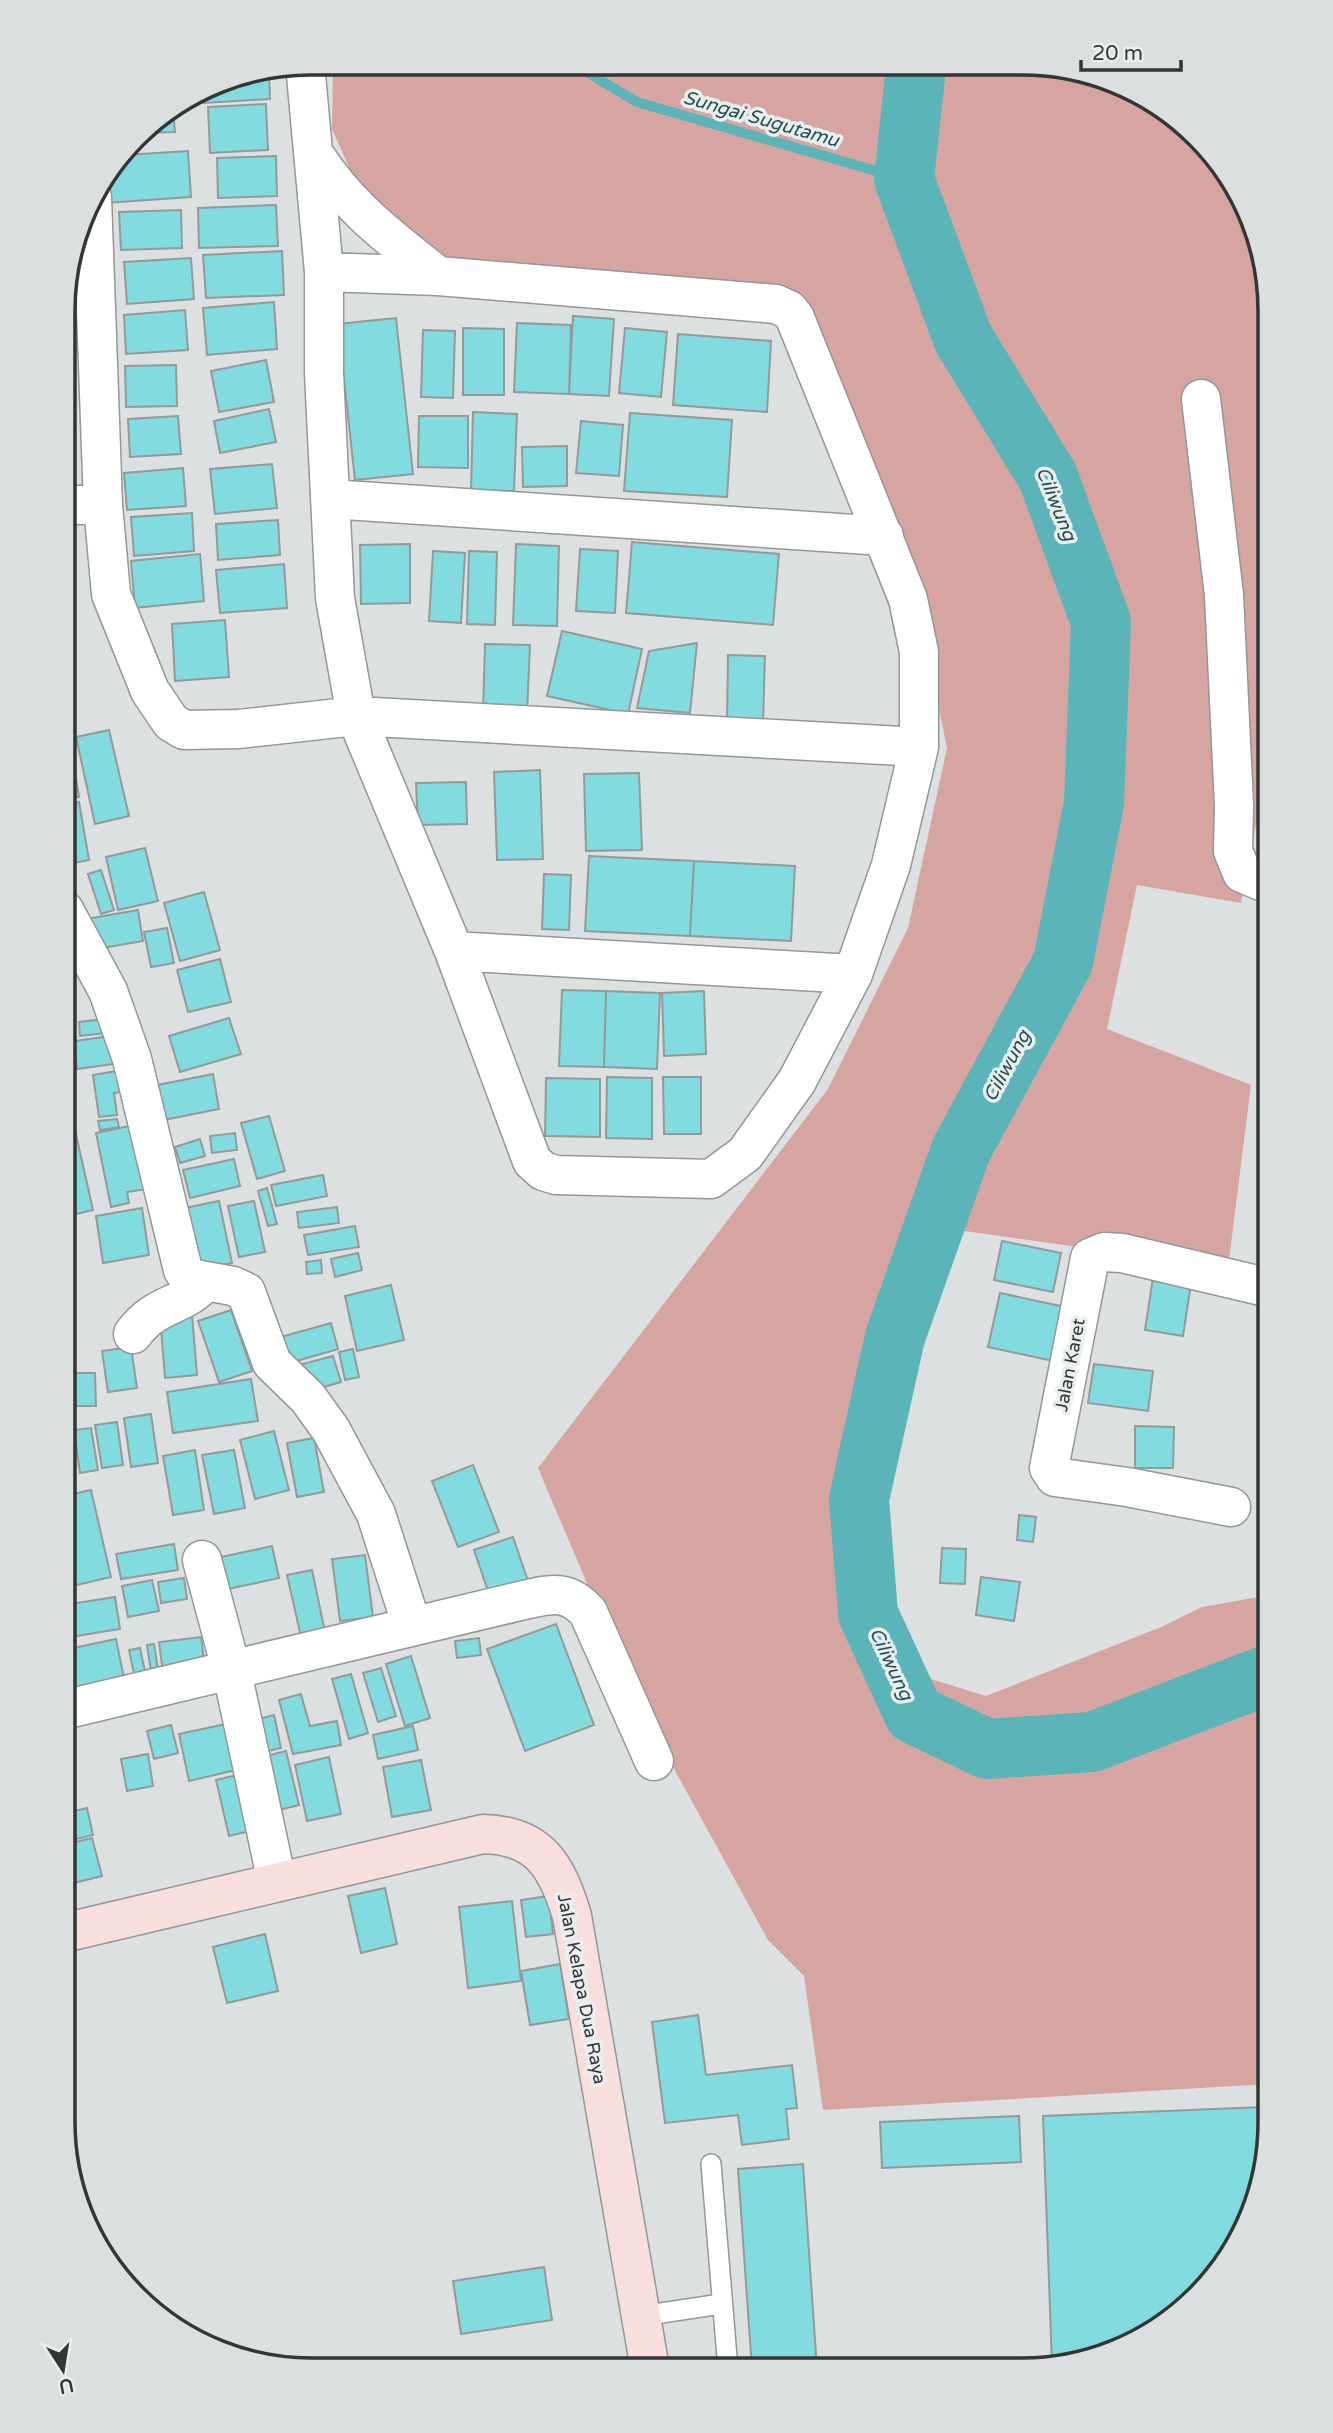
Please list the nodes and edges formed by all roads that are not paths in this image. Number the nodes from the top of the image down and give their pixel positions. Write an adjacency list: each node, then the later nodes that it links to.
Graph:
1 (306, 75): 2 (street)
2 (313, 153): 4 (street); 5 (street)
3 (93, 221): 9 (street)
4 (324, 272): 5 (street); 7 (street)
5 (438, 276): 10 (street)
6 (1201, 399): 13 (street)
7 (330, 499): 10 (street); 11 (street)
8 (75, 505): 9 (street)
9 (103, 505): 11 (street)
10 (884, 536): 12 (street)
11 (356, 716): 12 (street); 15 (street)
12 (919, 747): 16 (street)
13 (1258, 879)
14 (75, 930): 17 (street)
15 (454, 951): 16 (street); 16 (street)
16 (853, 974)
17 (206, 1281): 19 (street); 22 (street)
18 (1257, 1285): 20 (street, Jalan Karet)
19 (133, 1334)
20 (1231, 1507)
21 (202, 1560): 23 (street)
22 (412, 1626): 23 (street); 25 (street)
23 (232, 1672): 24 (street); 26 (street)
24 (75, 1708)
25 (653, 1761)
26 (277, 1882): 27 (main road, Jalan Kelapa Dua Raya); 30 (main road, Jalan Kelapa Dua Raya)
27 (75, 1930)
28 (711, 2164): 29 (lane)
29 (721, 2304): 30 (lane); 32 (lane)
30 (641, 2316): 31 (main road, Jalan Kelapa Dua Raya)
31 (648, 2358)
32 (727, 2358)

